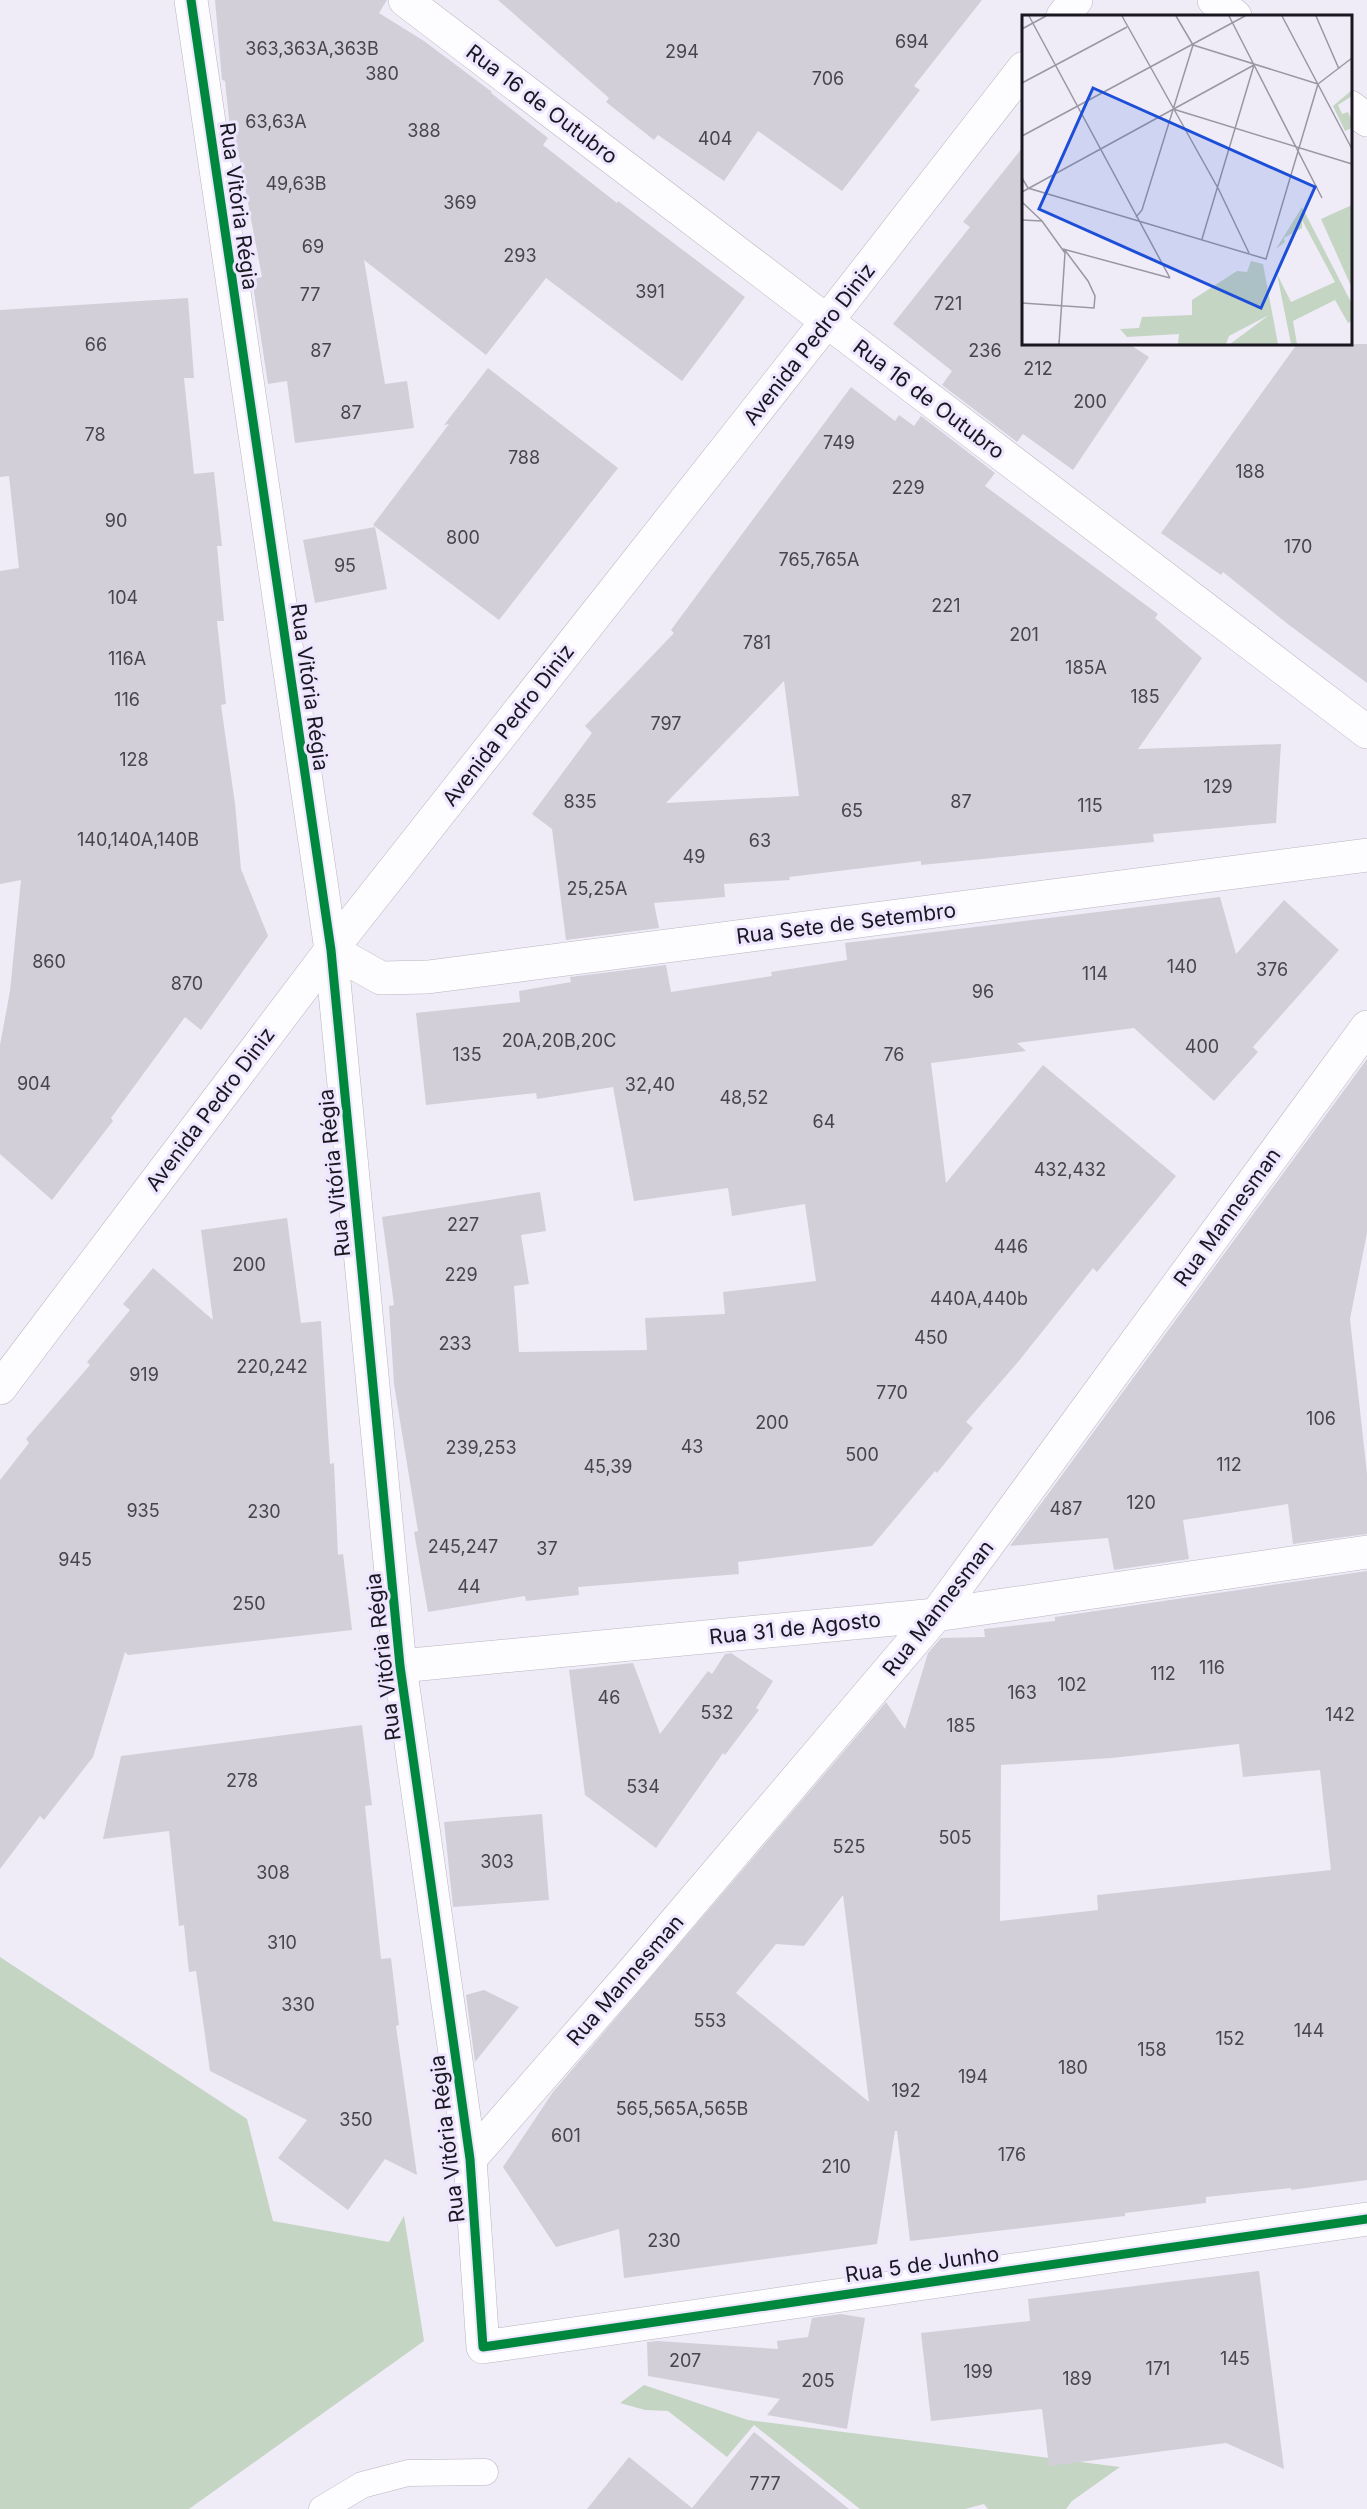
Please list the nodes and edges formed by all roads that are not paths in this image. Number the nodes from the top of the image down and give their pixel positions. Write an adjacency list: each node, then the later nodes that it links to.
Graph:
1 (191, 0): 13 (street, Rua Vitória Régia)
2 (405, 0): 10 (street, Rua 16 de Outubro)
3 (1076, 0): 5 (street)
4 (1214, 0): 6 (street)
5 (1064, 15)
6 (1233, 15)
7 (1022, 69): 10 (street, Avenida Pedro Diniz)
8 (1352, 109): 9 (street)
9 (1367, 120)
10 (827, 321): 11 (street, Rua 16 de Outubro); 13 (street, Avenida Pedro Diniz)
11 (1367, 732)
12 (1367, 855): 13 (street, Rua Sete de Setembro)
13 (331, 950): 15 (street, Avenida Pedro Diniz); 18 (street, Rua Vitória Régia)
14 (1367, 1027): 17 (street, Rua Mannesman)
15 (0, 1388)
16 (1367, 1552): 17 (street, Rua 31 de Agosto)
17 (936, 1615): 18 (street, Rua 31 de Agosto); 19 (street, Rua Mannesman)
18 (400, 1666): 19 (street, Rua Vitória Régia)
19 (470, 2159): 21 (street, Rua Vitória Régia)
20 (1367, 2219): 21 (street, Rua 5 de Junho)
21 (483, 2347)
22 (485, 2472): 23 (lane)
23 (321, 2509)

